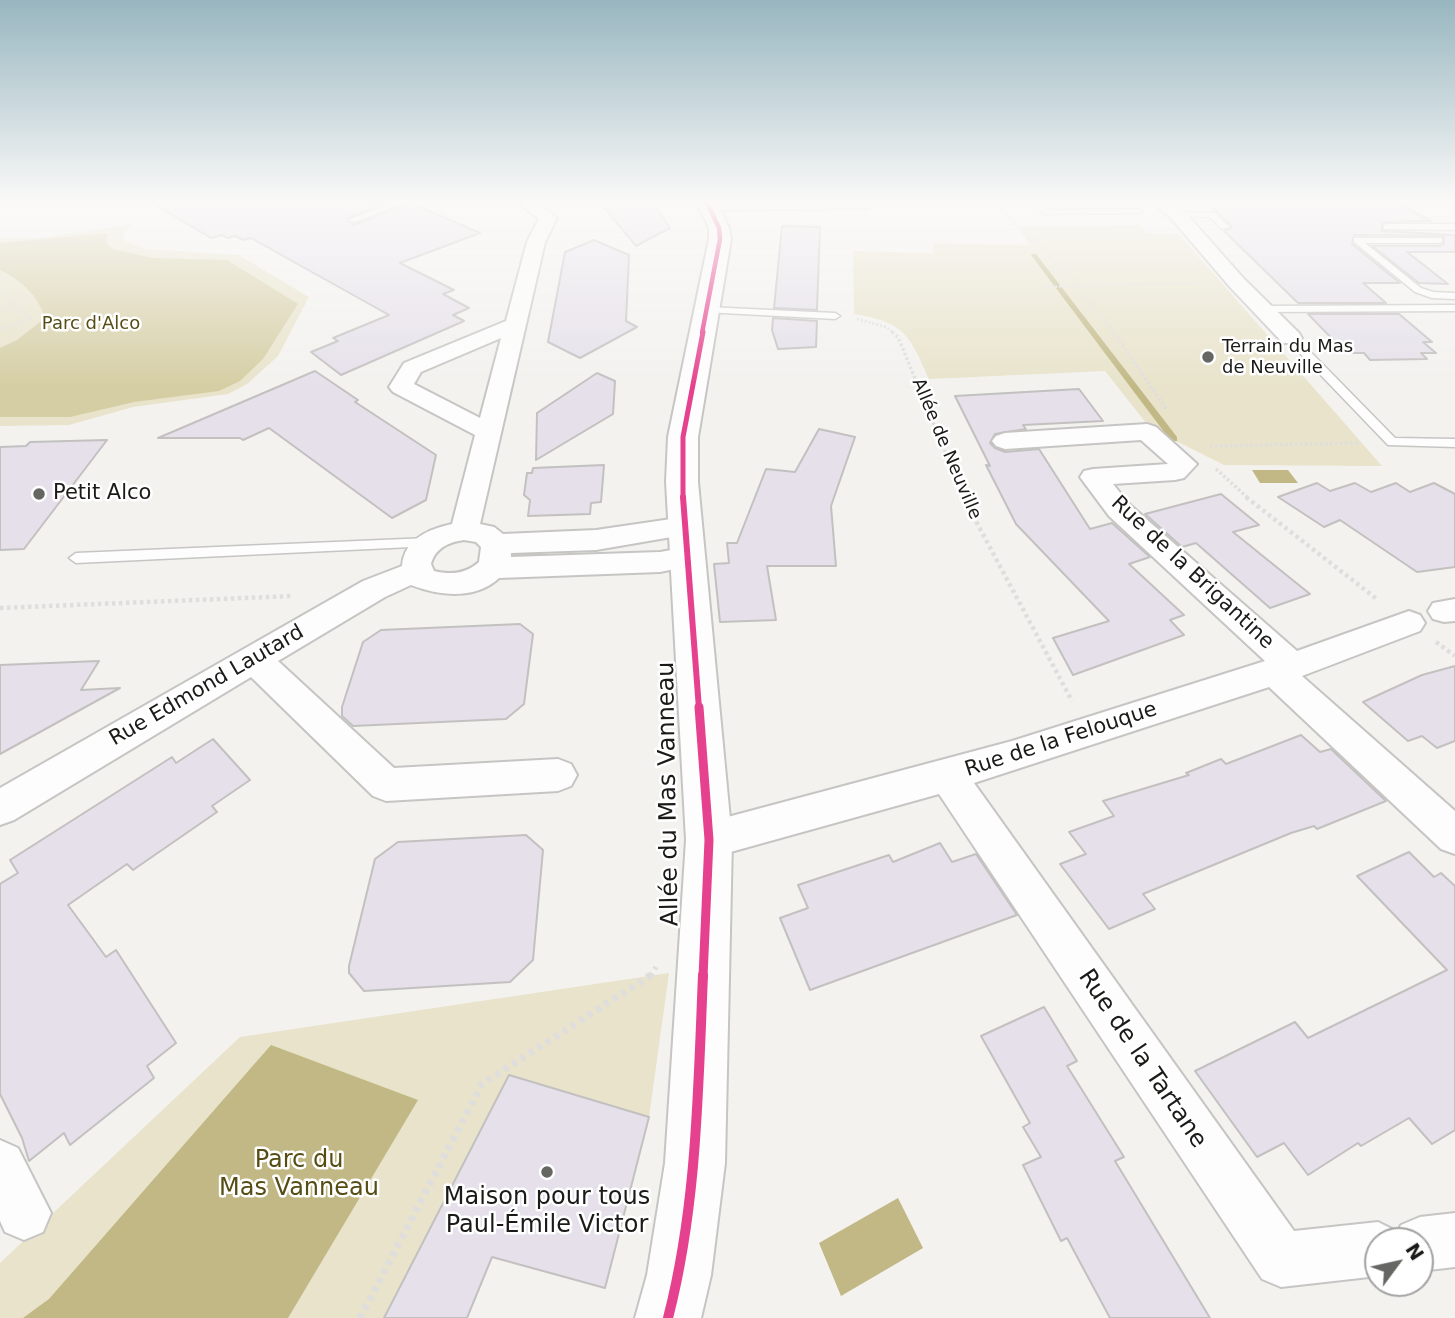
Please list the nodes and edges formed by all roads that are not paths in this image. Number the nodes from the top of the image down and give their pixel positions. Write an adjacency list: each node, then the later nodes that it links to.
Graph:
1 (531, 265): 10 (street)
2 (715, 265): 8 (street)
3 (1221, 265): 7 (street)
4 (1387, 265): 5 (lane)
5 (1455, 296)
6 (1455, 308): 7 (lane)
7 (1264, 309): 11 (street)
8 (707, 310): 9 (lane); 18 (street)
9 (835, 316)
10 (516, 324): 12 (street); 12 (street)
11 (1291, 338): 15 (lane)
12 (489, 432): 17 (street)
13 (1064, 437): 14 (street, Rue de la Brigantine); 16 (street, Rue de la Brigantine); 16 (street, Rue de la Brigantine)
14 (1005, 441)
15 (1455, 443)
16 (1093, 477): 24 (street, Rue de la Brigantine)
17 (464, 531): 19 (street); 20 (street)
18 (687, 541): 19 (street); 29 (street)
19 (493, 556): 20 (street)
20 (423, 557): 21 (lane); 23 (street, Rue Edmond Lautard)
21 (76, 558)
22 (1409, 624): 24 (street, Rue de la Felouque)
23 (254, 659): 25 (street); 27 (street, Rue Edmond Lautard)
24 (1283, 669): 26 (street, Rue de la Felouque); 28 (street)
25 (558, 775)
26 (948, 776): 29 (street, Rue de la Felouque); 34 (street, Rue de la Tartane)
27 (0, 808)
28 (1455, 836)
29 (709, 840): 35 (street)
30 (0, 1166): 31 (street)
31 (24, 1213)
32 (1455, 1240): 33 (street)
33 (1434, 1242)
34 (1364, 1251)
35 (668, 1318)

